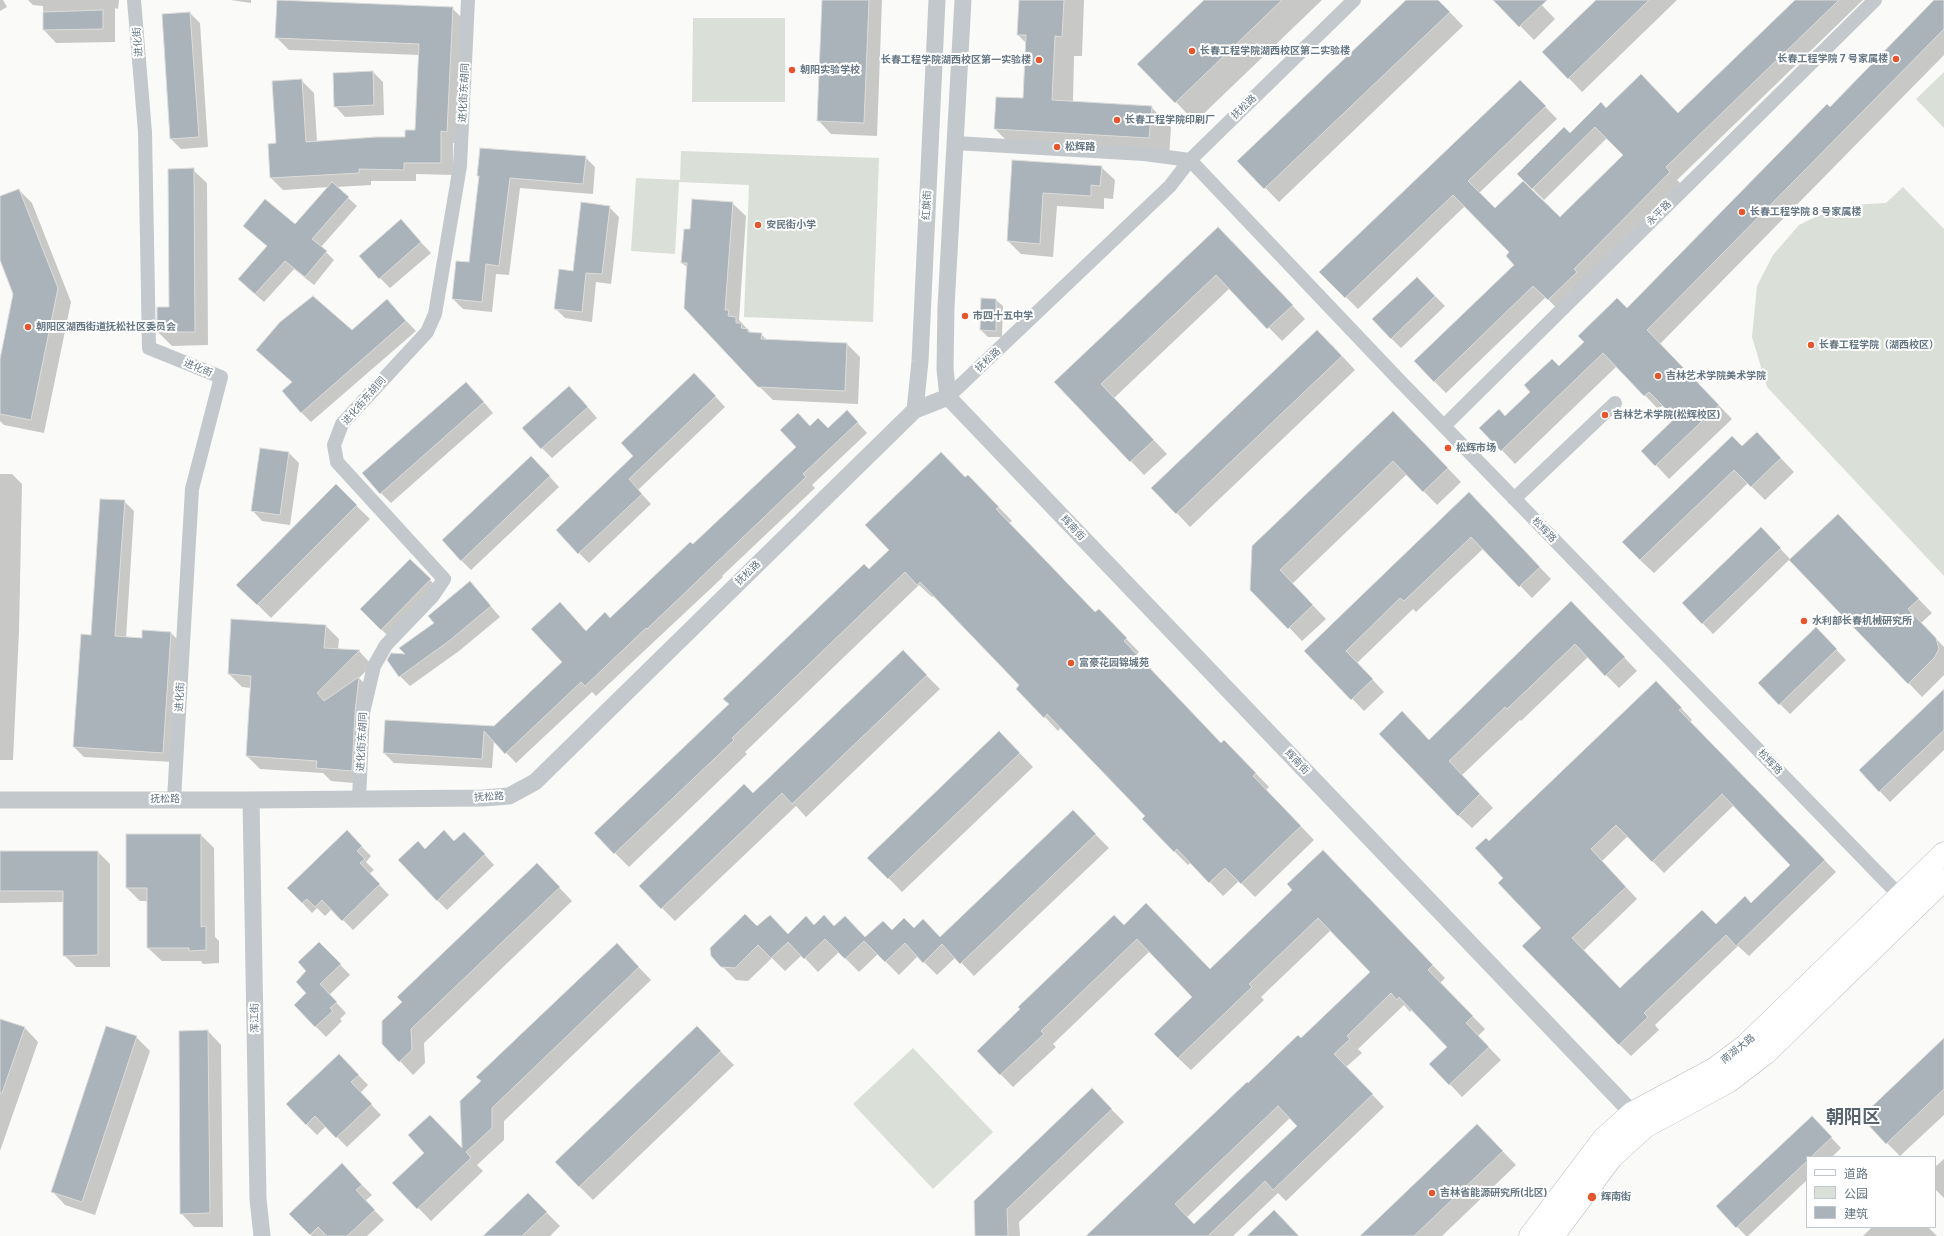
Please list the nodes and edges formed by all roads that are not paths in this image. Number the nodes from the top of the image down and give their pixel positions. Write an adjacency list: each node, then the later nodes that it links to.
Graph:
1 (134, 0): 14 (street, 进化街)
2 (468, 0): 15 (street, 进化街东胡同)
3 (937, 0): 11 (street, 红旗街)
4 (963, 0): 7 (street)
5 (1354, 0): 8 (street, 抚松路)
6 (1875, 0): 12 (street, 永平路)
7 (955, 143): 8 (street); 9 (street)
8 (1190, 160): 9 (street, 抚松路); 12 (street, 松辉路)
9 (948, 397): 11 (street, 抚松路); 21 (street, 辉南街)
10 (1615, 403): 13 (street)
11 (915, 410): 15 (street, 抚松路)
12 (1444, 426): 13 (street, 松辉路)
13 (1514, 499): 20 (street, 松辉路)
14 (174, 799): 16 (street, 抚松路); 17 (street, 抚松路)
15 (359, 799): 17 (street, 抚松路)
16 (0, 800)
17 (251, 800): 23 (street, 浑江街)
18 (1944, 853): 20 (main road, 南湖大路)
19 (1944, 880): 21 (main road, 南湖大路)
20 (1901, 896): 21 (main road, 南湖大路)
21 (1639, 1120): 22 (main road, 南湖大路); 24 (main road, 南湖大路)
22 (1576, 1203): 25 (main road, 南湖大路); 26 (street)
23 (262, 1236)
24 (1530, 1236)
25 (1553, 1236)
26 (1561, 1236)

